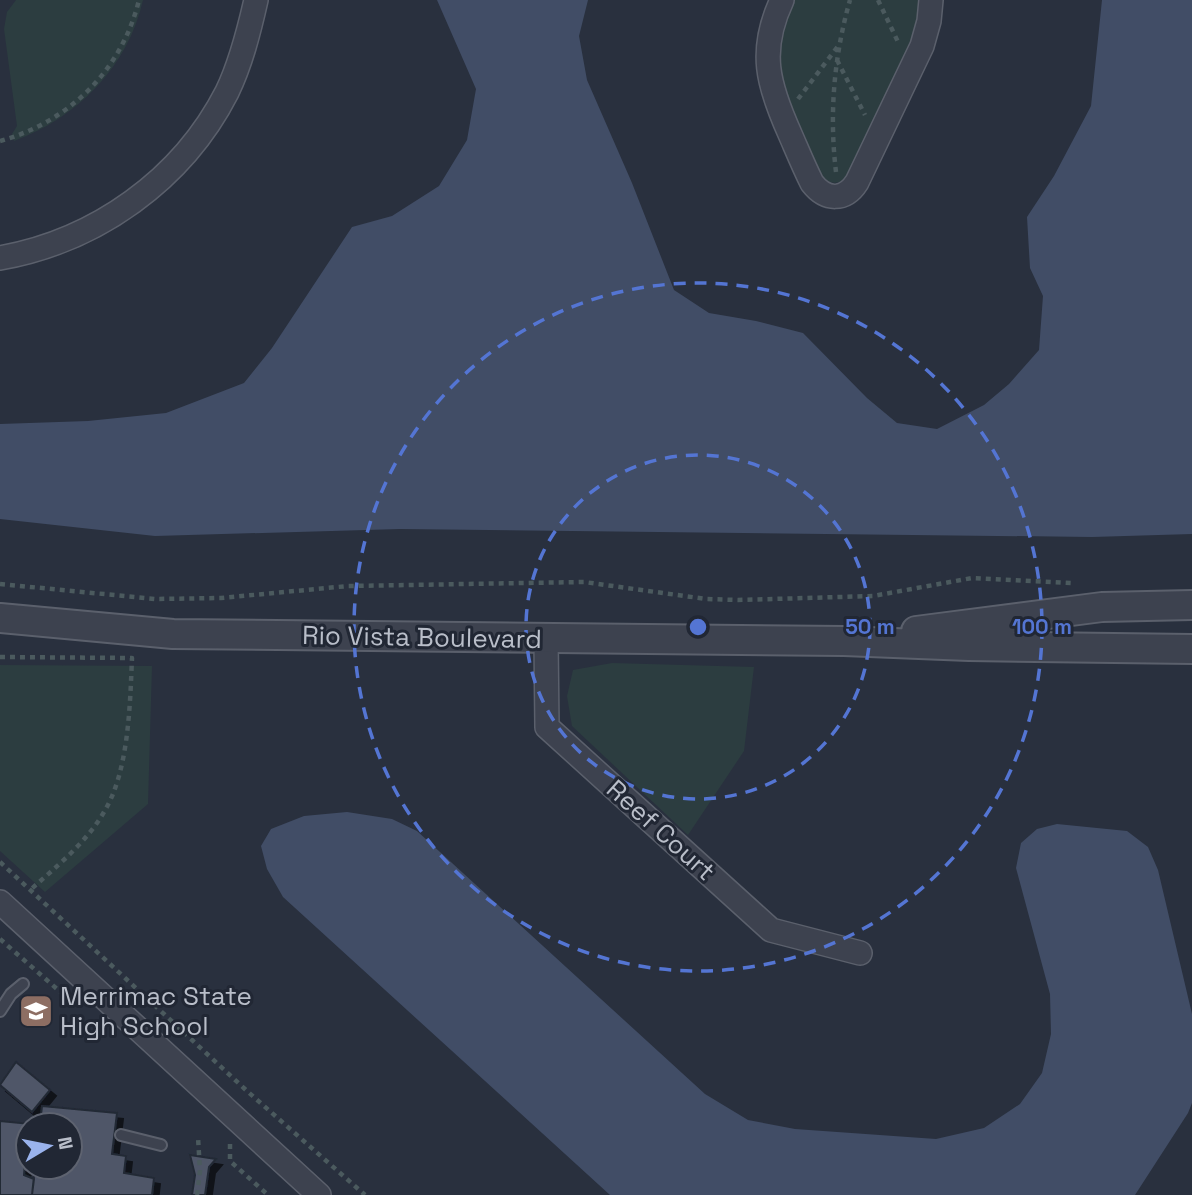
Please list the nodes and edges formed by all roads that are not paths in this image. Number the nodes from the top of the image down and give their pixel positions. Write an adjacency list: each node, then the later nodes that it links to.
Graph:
1 (256, 0): 4 (street)
2 (782, 0): 3 (street)
3 (931, 0)
4 (0, 258)
5 (1192, 605): 8 (street, Rio Vista Boulevard)
6 (0, 618): 7 (street, Rio Vista Boulevard)
7 (547, 639): 8 (street, Rio Vista Boulevard); 11 (street, Reef Court)
8 (844, 641): 9 (street, Rio Vista Boulevard)
9 (1192, 649)
10 (0, 902): 16 (street)
11 (860, 953)
12 (23, 984): 13 (lane)
13 (0, 1012)
14 (121, 1135): 15 (lane)
15 (160, 1145)
16 (319, 1195)

